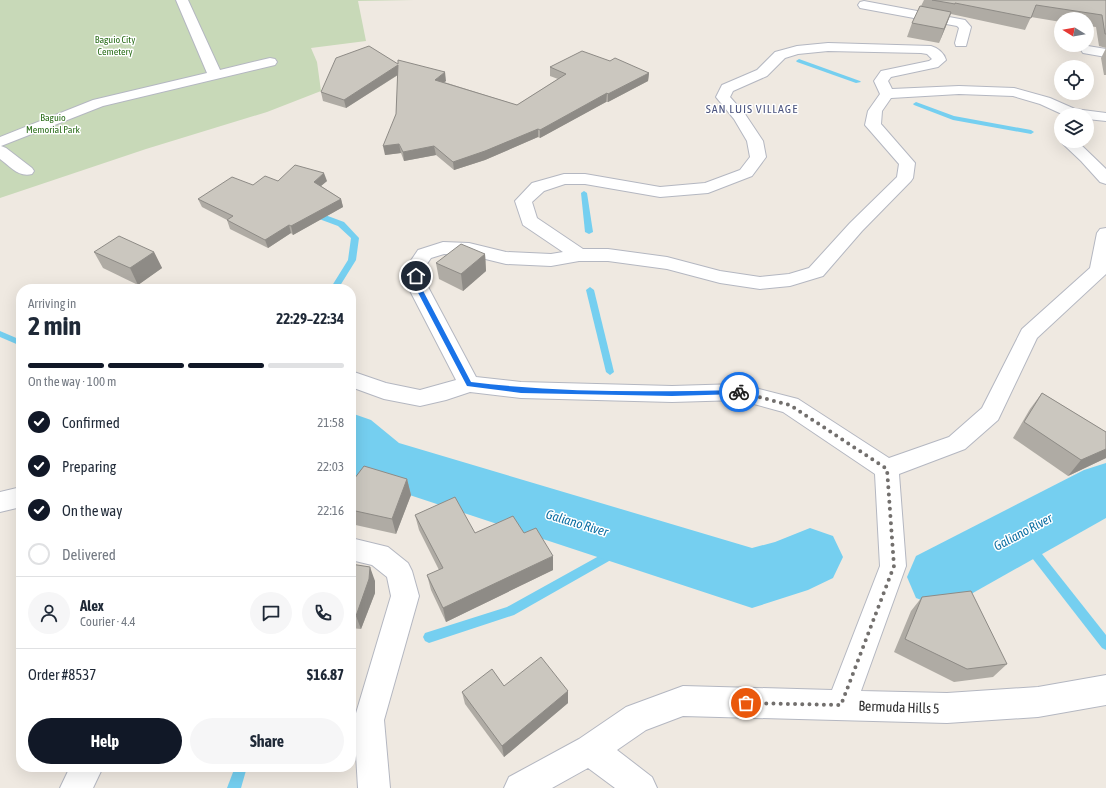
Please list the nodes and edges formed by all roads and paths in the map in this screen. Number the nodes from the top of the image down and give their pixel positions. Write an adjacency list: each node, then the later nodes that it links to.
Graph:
1 (182, 0): 7 (street)
2 (869, 0): 3 (street)
3 (961, 43)
4 (1094, 51): 5 (street)
5 (1106, 53)
6 (270, 62): 7 (street)
7 (215, 74): 12 (street)
8 (886, 94): 9 (street); 18 (street); 18 (street)
9 (1059, 108)
10 (1094, 116): 11 (street)
11 (1106, 117)
12 (0, 142)
13 (1076, 148): 16 (street)
14 (0, 151): 15 (street)
15 (26, 171)
16 (1106, 179)
17 (1106, 233): 21 (street)
18 (579, 255): 20 (street)
19 (356, 381): 20 (street)
20 (469, 384): 21 (street)
21 (887, 469): 26 (street)
22 (16, 498): 23 (street)
23 (0, 502)
24 (356, 550): 30 (street)
25 (1106, 690): 26 (street, Bermuda Hills 5)
26 (841, 705): 27 (street, Bermuda Hills 5)
27 (590, 750): 31 (street, Bermuda Hills 5); 32 (street)
28 (84, 772): 29 (street)
29 (76, 788)
30 (374, 788)
31 (520, 788)
32 (641, 788)

